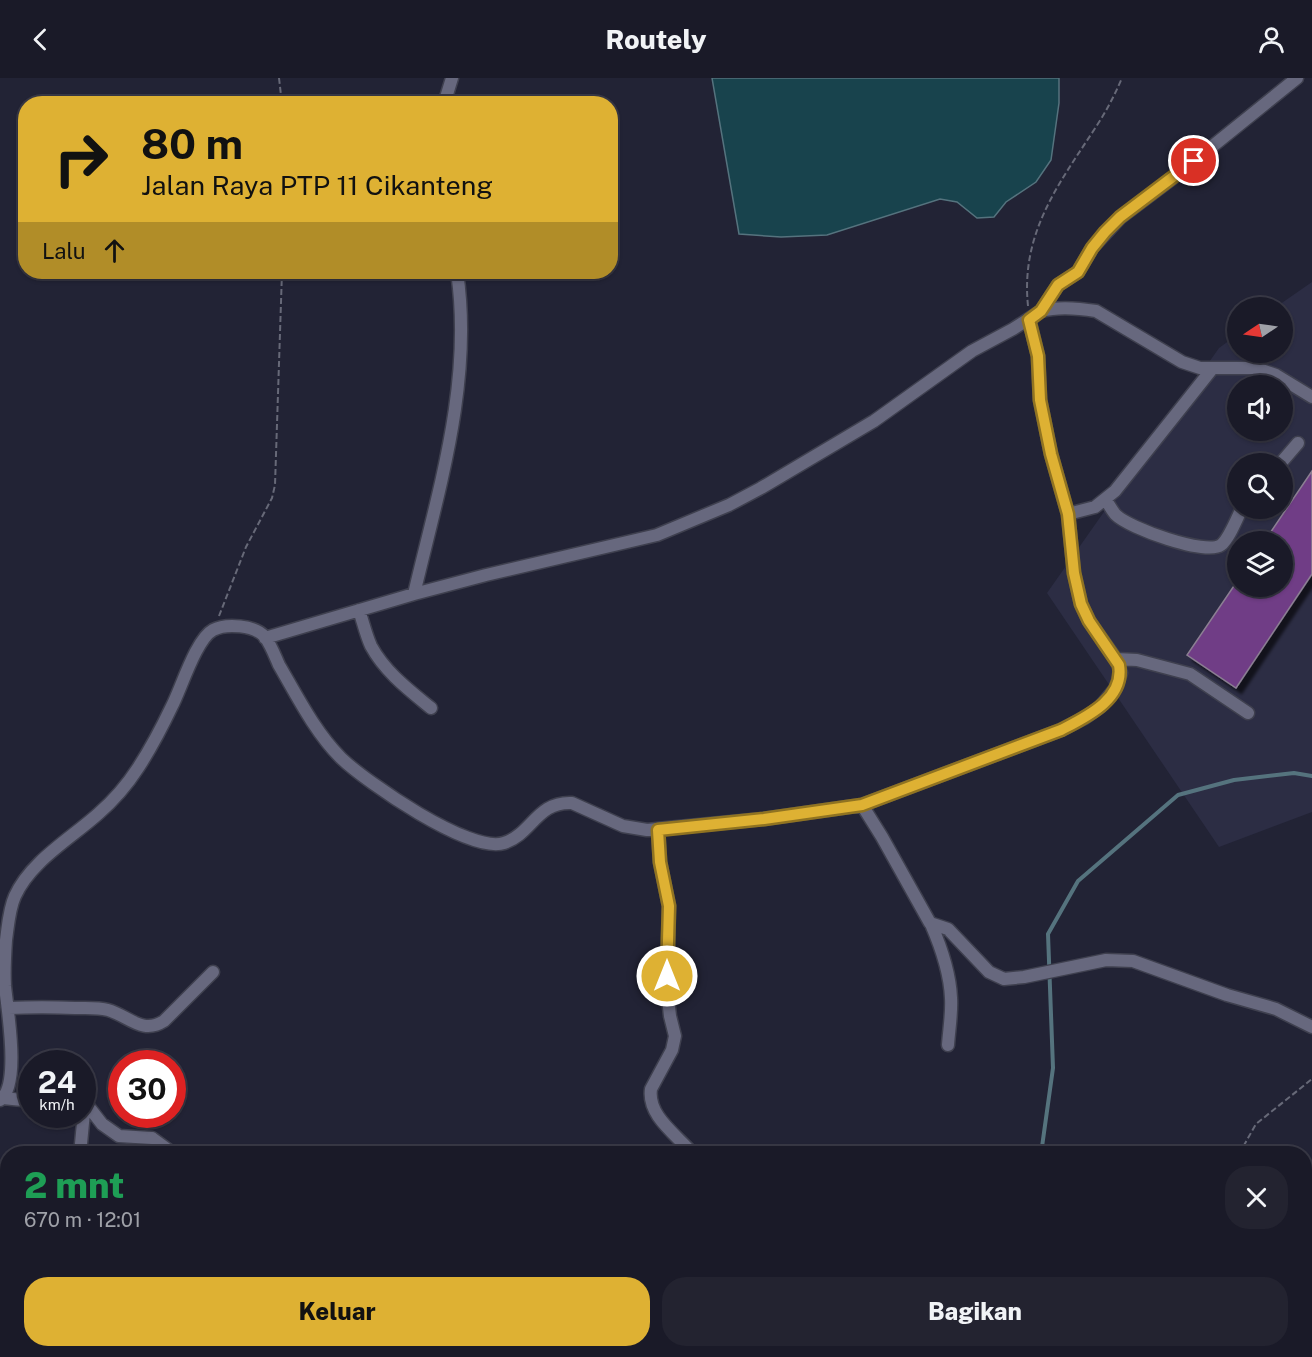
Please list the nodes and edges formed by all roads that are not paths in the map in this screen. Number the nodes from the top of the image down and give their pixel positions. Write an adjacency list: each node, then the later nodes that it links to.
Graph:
1 (452, 78): 3 (street)
2 (1297, 78): 5 (street)
3 (446, 96)
4 (458, 279): 14 (street)
5 (1041, 311): 6 (street); 7 (street)
6 (1029, 320): 12 (street); 14 (street)
7 (1212, 369): 8 (street); 11 (street)
8 (1312, 397)
9 (1298, 443): 10 (street)
10 (1289, 453)
11 (1105, 499): 12 (street); 13 (street)
12 (1068, 514): 17 (street)
13 (1236, 519)
14 (414, 594): 15 (street)
15 (358, 610): 16 (street); 18 (street)
16 (265, 638): 21 (street); 24 (street)
17 (1116, 659): 19 (street); 20 (street)
18 (431, 708)
19 (1248, 713)
20 (862, 805): 21 (street); 22 (street)
21 (658, 830): 35 (street)
22 (931, 924): 25 (street); 26 (street)
23 (213, 972): 24 (street)
24 (9, 1008): 27 (street)
25 (1312, 1027)
26 (948, 1045)
27 (1, 1099): 28 (street)
28 (18, 1100)
29 (96, 1117): 31 (street)
30 (82, 1128): 32 (street)
31 (152, 1138): 33 (street); 34 (street)
32 (81, 1146)
33 (150, 1146)
34 (163, 1146)
35 (686, 1146)

